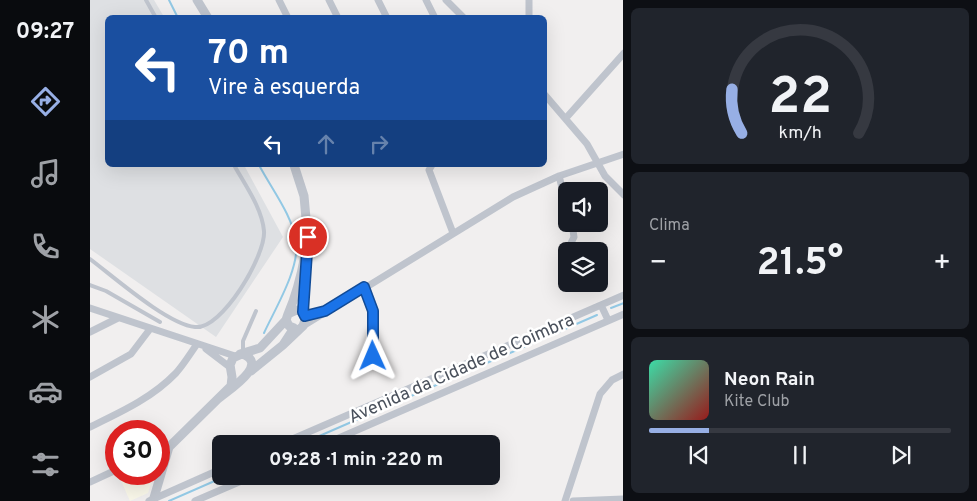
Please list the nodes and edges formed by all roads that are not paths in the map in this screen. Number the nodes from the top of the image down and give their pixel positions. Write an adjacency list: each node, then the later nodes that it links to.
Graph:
1 (146, 0): 9 (lane)
2 (197, 0): 10 (street)
3 (279, 0): 11 (street)
4 (329, 0): 12 (street)
5 (378, 0): 13 (street)
6 (426, 0): 14 (street)
7 (446, 0): 15 (street)
8 (529, 0): 16 (street)
9 (154, 15)
10 (206, 15)
11 (286, 15)
12 (336, 15)
13 (386, 15)
14 (434, 15)
15 (461, 15)
16 (530, 15)
17 (623, 53): 19 (street)
18 (547, 96): 19 (street)
19 (566, 118): 21 (street)
20 (623, 154): 21 (street)
21 (598, 161): 25 (street); 27 (street)
22 (235, 167): 30 (lane)
23 (295, 167): 29 (street)
24 (431, 167): 28 (street)
25 (559, 176): 26 (street); 28 (street)
26 (561, 182)
27 (623, 195)
28 (453, 232): 32 (street)
29 (308, 237): 38 (street); 40 (street)
30 (90, 259)
31 (90, 286): 42 (lane)
32 (364, 287): 40 (street); 48 (street)
33 (623, 295): 34 (street, Avenida da Cidade de Coimbra)
34 (600, 305): 41 (street); 55 (street, Avenida da Cidade de Coimbra)
35 (90, 308): 39 (street)
36 (256, 311): 47 (lane)
37 (623, 314): 41 (street, Avenida da Cidade de Coimbra)
38 (287, 317): 40 (street); 46 (street); 47 (street)
39 (118, 318): 43 (street); 44 (street)
40 (303, 318): 46 (street)
41 (608, 320): 56 (street, Avenida da Cidade de Coimbra)
42 (160, 322)
43 (150, 329): 45 (street); 52 (street)
44 (90, 332)
45 (200, 345): 47 (street); 49 (street); 54 (street)
46 (283, 345): 50 (street)
47 (239, 354): 49 (street); 50 (street)
48 (373, 356)
49 (231, 370): 50 (street); 53 (street)
50 (249, 372): 53 (street)
51 (623, 374): 66 (street)
52 (90, 377)
53 (218, 399): 57 (street)
54 (90, 427)
55 (302, 435)
56 (346, 435)
57 (170, 446)
58 (212, 473): 64 (street)
59 (105, 475): 60 (street)
60 (90, 482)
61 (157, 485): 64 (street)
62 (231, 485): 65 (street)
63 (623, 498): 67 (street)
64 (152, 500)
65 (195, 501)
66 (565, 501)
67 (572, 501)

